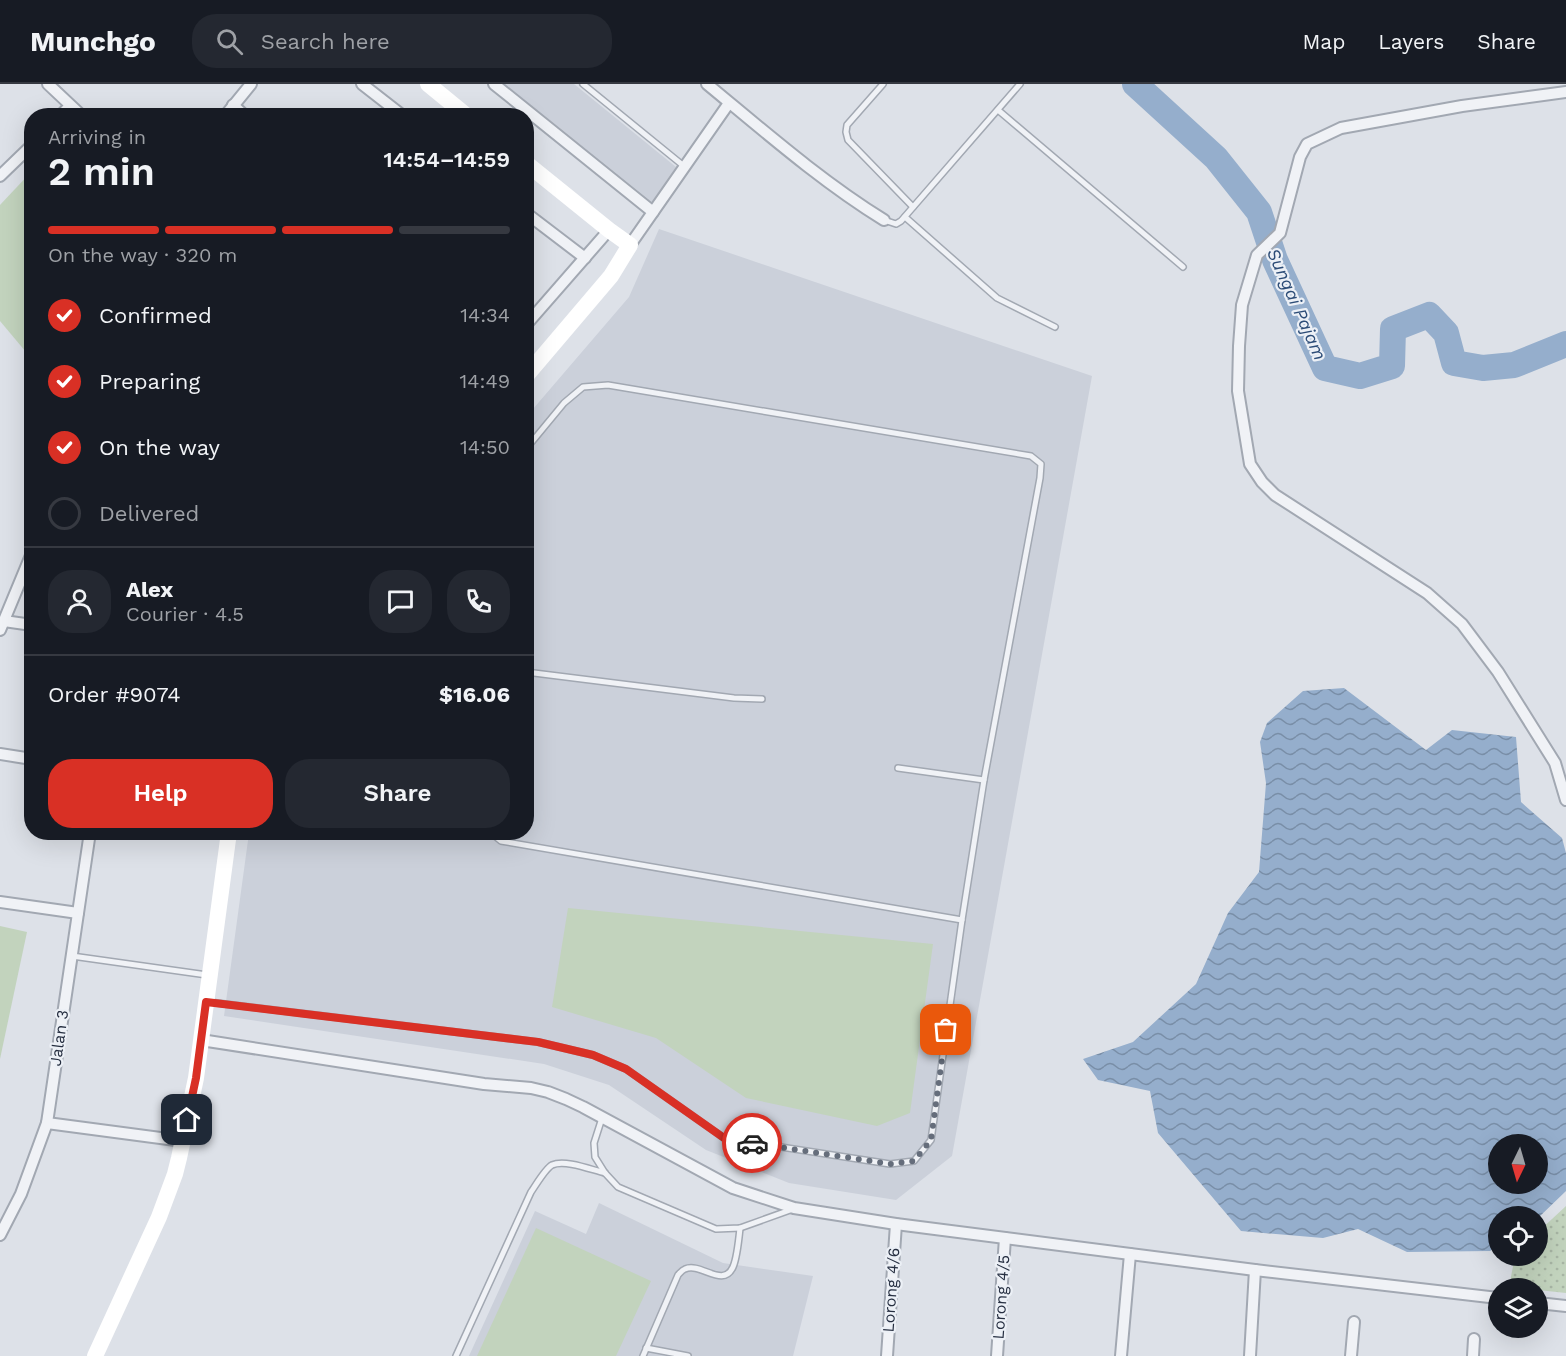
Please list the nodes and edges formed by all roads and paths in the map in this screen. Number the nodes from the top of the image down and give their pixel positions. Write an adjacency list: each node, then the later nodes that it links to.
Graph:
1 (48, 84): 13 (street)
2 (250, 84): 12 (street)
3 (362, 84): 17 (street)
4 (428, 84): 18 (street)
5 (494, 84): 19 (street)
6 (583, 84): 23 (lane)
7 (707, 84): 11 (street)
8 (883, 84): 26 (lane)
9 (1020, 84): 20 (lane)
10 (1566, 92): 48 (street)
11 (729, 103): 23 (street); 30 (street)
12 (233, 105): 15 (street); 16 (street)
13 (70, 106): 14 (street)
14 (72, 108)
15 (231, 108)
16 (237, 108)
17 (393, 108)
18 (458, 108)
19 (524, 108)
20 (998, 110): 26 (lane); 34 (lane)
21 (534, 116): 27 (street)
22 (24, 153): 25 (street)
23 (685, 167): 27 (street)
24 (534, 169): 31 (street)
25 (0, 176)
26 (913, 207): 28 (lane)
27 (653, 212): 32 (street)
28 (905, 217): 30 (lane); 36 (lane)
29 (534, 219): 33 (street)
30 (884, 220)
31 (609, 230): 32 (street); 33 (street)
32 (630, 245): 37 (street)
33 (585, 258): 35 (street)
34 (1183, 267)
35 (534, 316)
36 (1055, 327)
37 (534, 366)
38 (534, 440): 47 (lane)
39 (24, 572): 40 (street)
40 (2, 625): 41 (street)
41 (24, 625)
42 (534, 673): 43 (lane)
43 (762, 699)
44 (0, 754): 45 (street)
45 (24, 758)
46 (898, 768): 47 (lane)
47 (984, 780): 54 (lane)
48 (1566, 800)
49 (89, 840): 53 (street, Jalan 3)
50 (228, 840): 56 (street)
51 (499, 840): 54 (lane)
52 (0, 902): 53 (street)
53 (78, 914): 55 (street, Jalan 3)
54 (962, 920): 57 (lane)
55 (72, 956): 56 (lane); 60 (street, Jalan 3)
56 (210, 975): 57 (street)
57 (206, 1002): 58 (street)
58 (201, 1040): 59 (street); 61 (street)
59 (602, 1118): 62 (lane); 63 (street)
60 (47, 1123): 61 (street); 66 (street, Jalan 3)
61 (183, 1141): 76 (street)
62 (605, 1173): 65 (lane); 77 (lane)
63 (794, 1208): 64 (street); 65 (lane)
64 (896, 1224): 67 (street); 80 (street, Lorong 4/6)
65 (740, 1228): 75 (lane)
66 (0, 1235)
67 (1005, 1238): 68 (street); 81 (street, Lorong 4/5)
68 (1130, 1254): 69 (street); 82 (street)
69 (1255, 1270): 70 (street); 83 (street)
70 (1488, 1297)
71 (1548, 1304): 72 (street)
72 (1566, 1306)
73 (1354, 1322): 84 (street)
74 (1474, 1339): 85 (street)
75 (646, 1348): 78 (lane); 79 (lane)
76 (94, 1356)
77 (456, 1356)
78 (643, 1356)
79 (688, 1356)
80 (887, 1356)
81 (997, 1356)
82 (1121, 1356)
83 (1250, 1356)
84 (1351, 1356)
85 (1473, 1356)

